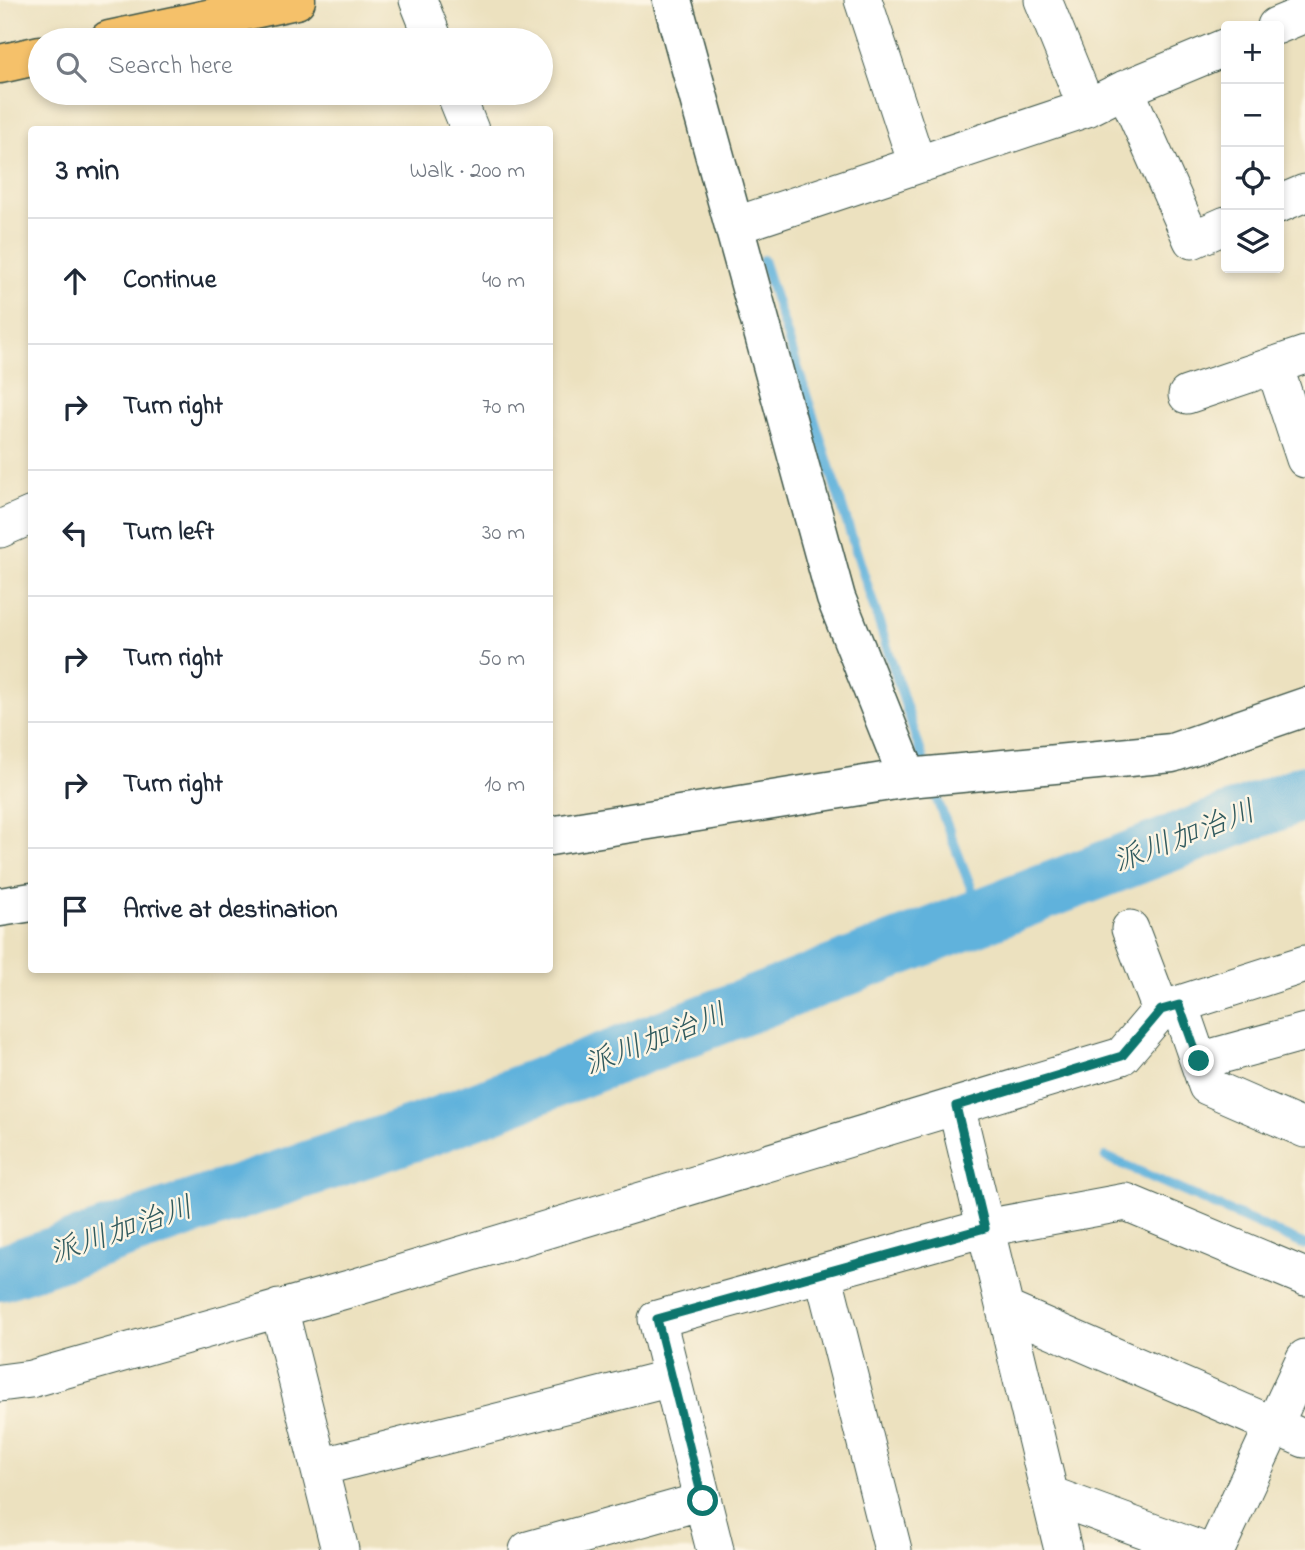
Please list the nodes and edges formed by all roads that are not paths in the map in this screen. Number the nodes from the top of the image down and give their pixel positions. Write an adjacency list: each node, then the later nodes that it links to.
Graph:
1 (296, 0): 8 (main road)
2 (418, 0): 9 (street)
3 (672, 0): 20 (street)
4 (863, 0): 17 (street)
5 (1043, 0): 15 (street)
6 (1305, 14): 7 (street)
7 (1284, 23)
8 (165, 28)
9 (429, 28)
10 (1221, 49): 13 (street)
11 (28, 58): 12 (main road)
12 (0, 64)
13 (1125, 89): 15 (street); 21 (street)
14 (460, 105): 16 (street)
15 (1087, 108): 17 (street)
16 (468, 126)
17 (917, 164): 20 (street)
18 (1305, 193): 19 (street)
19 (1284, 202)
20 (734, 226): 28 (street)
21 (1221, 227)
22 (1289, 360): 23 (street); 24 (street)
23 (1187, 395)
24 (1305, 459)
25 (28, 517): 26 (street)
26 (0, 529)
27 (1305, 707): 28 (street)
28 (908, 778): 29 (street)
29 (553, 836)
30 (28, 903): 31 (street)
31 (0, 907)
32 (1130, 929): 34 (street)
33 (1305, 964): 34 (street)
34 (1170, 1008): 36 (street); 37 (street)
35 (1305, 1031): 36 (street)
36 (1199, 1061): 38 (street)
37 (956, 1106): 39 (street); 42 (street)
38 (1305, 1129)
39 (985, 1228): 40 (street); 41 (street); 43 (street)
40 (823, 1273): 45 (street); 55 (street)
41 (1305, 1277)
42 (279, 1308): 46 (street); 48 (street)
43 (1005, 1309): 47 (street); 49 (street)
44 (1305, 1357): 47 (street)
45 (671, 1378): 48 (street); 50 (street)
46 (0, 1383)
47 (1289, 1433): 57 (street)
48 (320, 1467): 52 (street)
49 (1050, 1495): 51 (street); 56 (street)
50 (703, 1501): 53 (street); 54 (street)
51 (1054, 1548)
52 (340, 1550)
53 (528, 1550)
54 (715, 1550)
55 (893, 1550)
56 (1201, 1550)
57 (1216, 1550)

